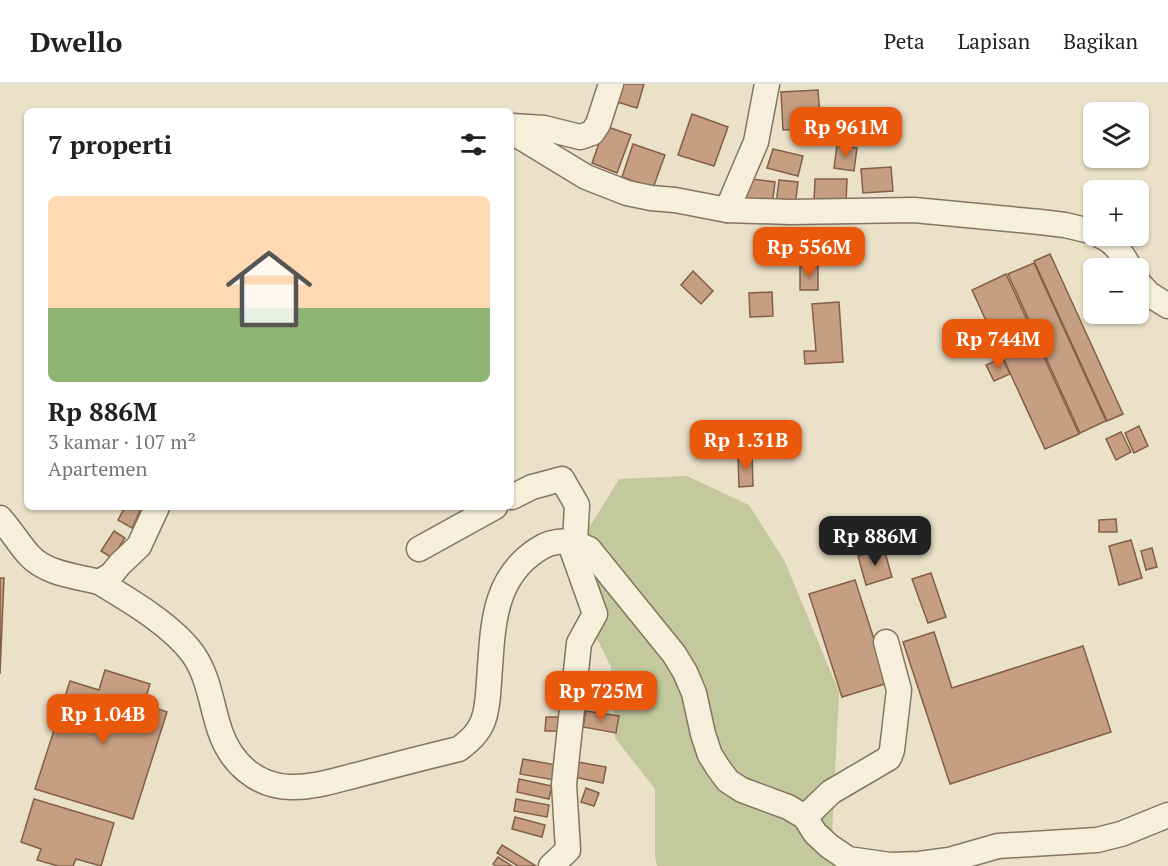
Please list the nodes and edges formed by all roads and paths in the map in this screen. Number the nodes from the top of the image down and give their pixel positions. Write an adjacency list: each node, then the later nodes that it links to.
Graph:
1 (611, 84): 3 (street)
2 (767, 84): 5 (street)
3 (514, 126)
4 (514, 133): 5 (street)
5 (727, 210): 6 (street)
6 (1083, 230)
7 (1115, 246): 8 (street)
8 (1124, 258)
9 (1149, 294): 10 (street)
10 (1168, 306)
11 (514, 496): 15 (street)
12 (156, 510): 17 (street)
13 (490, 510): 16 (street)
14 (0, 518): 17 (street)
15 (572, 541): 17 (street); 20 (street); 21 (street)
16 (419, 549)
17 (99, 582)
18 (886, 642): 20 (street)
19 (1168, 815): 20 (street)
20 (805, 817)
21 (551, 866)

